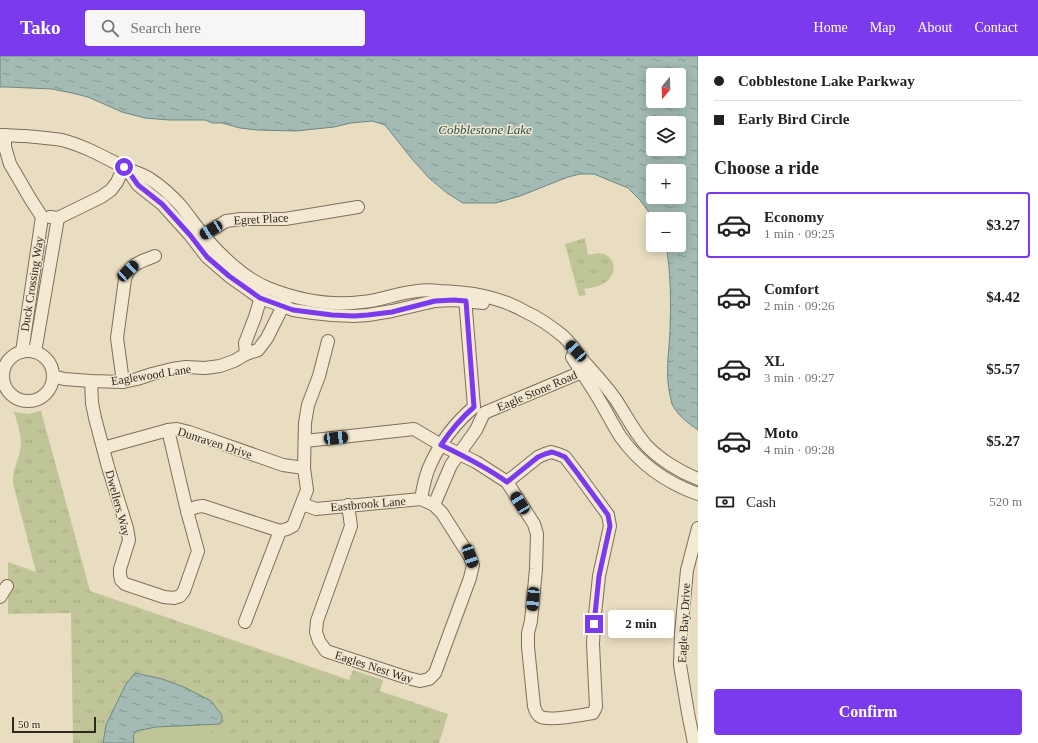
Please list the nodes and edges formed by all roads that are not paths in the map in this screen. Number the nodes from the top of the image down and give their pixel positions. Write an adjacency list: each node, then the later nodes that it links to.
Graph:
1 (2, 135): 2 (street); 4 (street)
2 (125, 167): 5 (street); 6 (street)
3 (358, 207): 6 (street, Egret Place)
4 (42, 217): 5 (street); 14 (street, Duck Crossing Way)
5 (58, 218): 15 (street, Duck Crossing Way)
6 (199, 238): 8 (street)
7 (155, 256): 21 (street)
8 (263, 292): 10 (street); 16 (street)
9 (465, 297): 11 (street); 12 (street); 18 (street); 23 (street)
10 (285, 301): 11 (street); 12 (street); 16 (street, Eaglewood Lane)
11 (366, 302): 12 (street)
12 (368, 315)
13 (328, 341): 26 (street)
14 (22, 352): 15 (street); 17 (street)
15 (36, 352): 19 (street)
16 (246, 354): 21 (street, Eaglewood Lane)
17 (3, 364): 22 (street)
18 (586, 370): 24 (street, Eagle Stone Road); 27 (street); 31 (street)
19 (53, 376): 20 (street, Eaglewood Lane); 22 (street)
20 (91, 381): 21 (street, Eaglewood Lane); 29 (street, Dwellers Way)
21 (123, 382)
22 (4, 394)
23 (474, 407): 24 (street, Eagle Stone Road); 28 (street)
24 (484, 414): 30 (street, Eagle Stone Road)
25 (168, 430): 29 (street, Dunraven Drive); 32 (street, Dunraven Drive); 40 (street, Dwellers Way)
26 (305, 441): 28 (street); 32 (street)
27 (645, 444): 31 (street); 33 (street)
28 (441, 445): 30 (street); 36 (street)
29 (103, 448): 40 (street, Dwellers Way)
30 (458, 453): 34 (street); 39 (street, Eagle Stone Road)
31 (634, 453): 35 (street)
32 (304, 468): 37 (street)
33 (698, 479)
34 (507, 482): 34 (street)
35 (698, 494)
36 (421, 499): 38 (street, Eastbrook Lane); 39 (street, Eastbrook Lane)
37 (302, 504): 38 (street, Eastbrook Lane); 42 (street)
38 (348, 505): 39 (street, Eagles Nest Way)
39 (434, 505)
40 (187, 511): 42 (street)
41 (698, 528): 46 (street, Eagle Bay Drive)
42 (280, 531): 45 (street)
43 (7, 586): 44 (street)
44 (0, 597)
45 (245, 622)
46 (694, 743)

